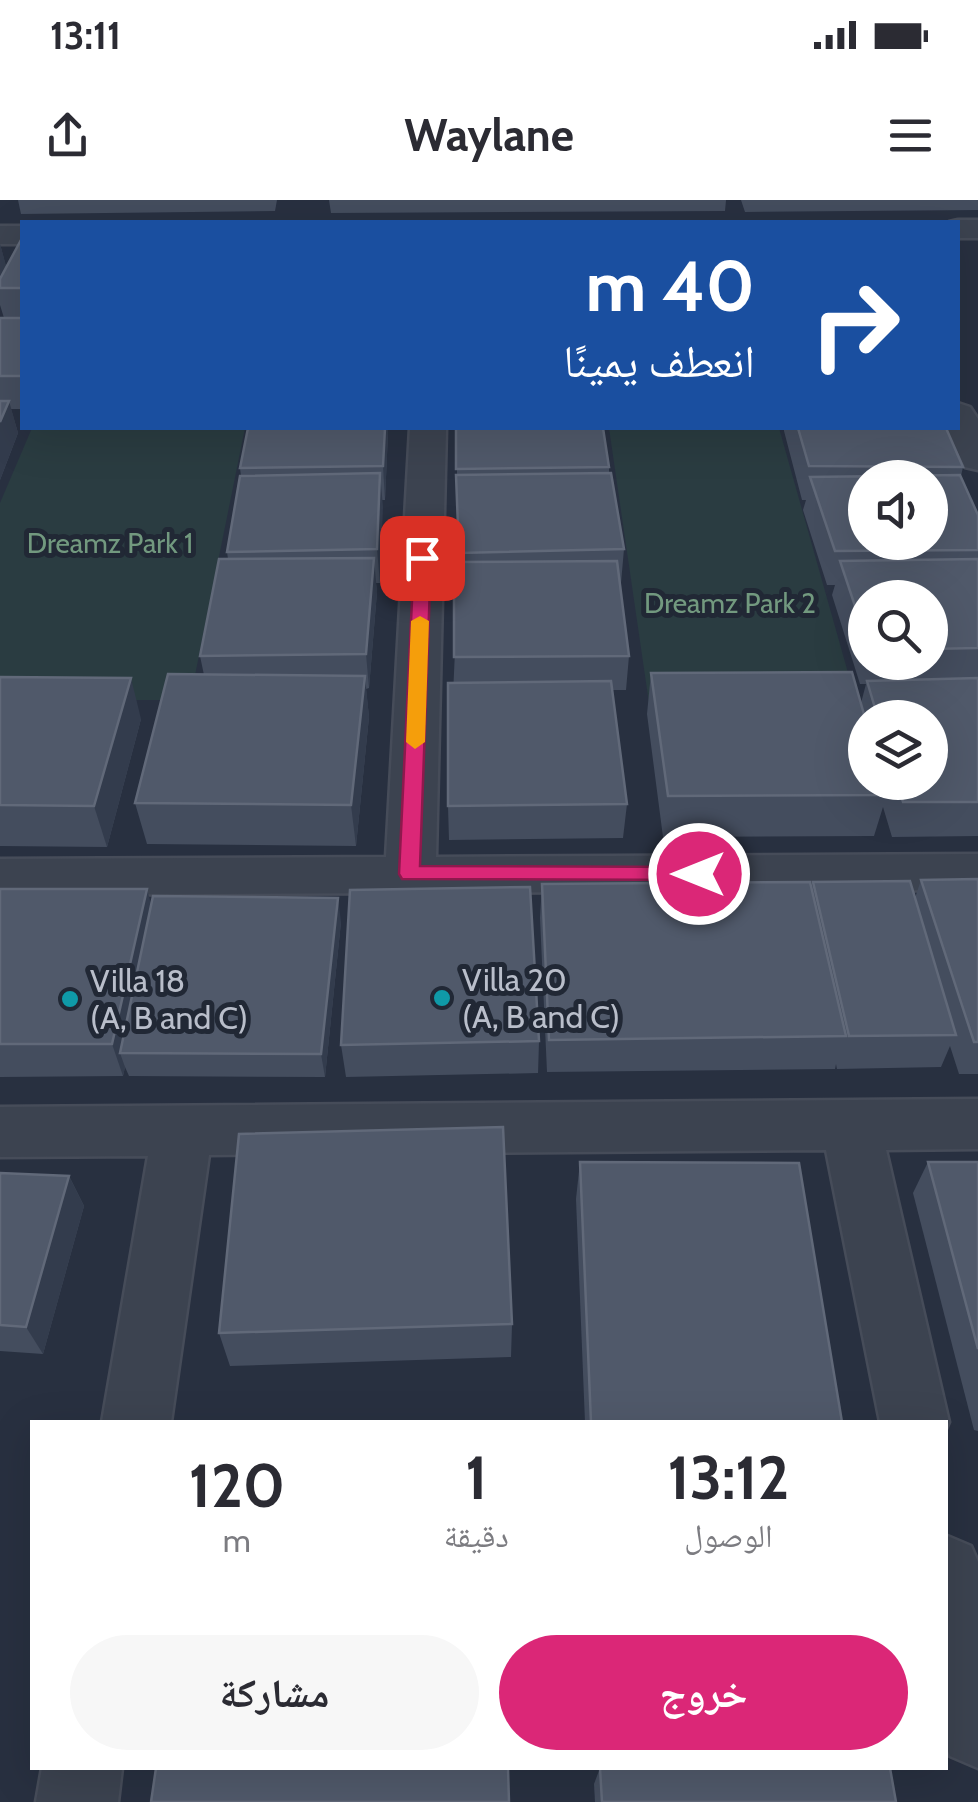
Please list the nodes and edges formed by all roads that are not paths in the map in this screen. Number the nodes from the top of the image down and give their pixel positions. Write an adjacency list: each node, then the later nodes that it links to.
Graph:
1 (960, 418): 3 (street)
2 (428, 430): 5 (street)
3 (978, 459)
4 (978, 872): 5 (street)
5 (410, 874): 6 (street)
6 (0, 876)
7 (978, 1124): 8 (street)
8 (851, 1126): 10 (street); 12 (street)
9 (0, 1132): 10 (street)
10 (182, 1132): 11 (street)
11 (136, 1420)
12 (914, 1420)
13 (948, 1586): 14 (street)
14 (978, 1728)
15 (82, 1770): 16 (street)
16 (77, 1802)

